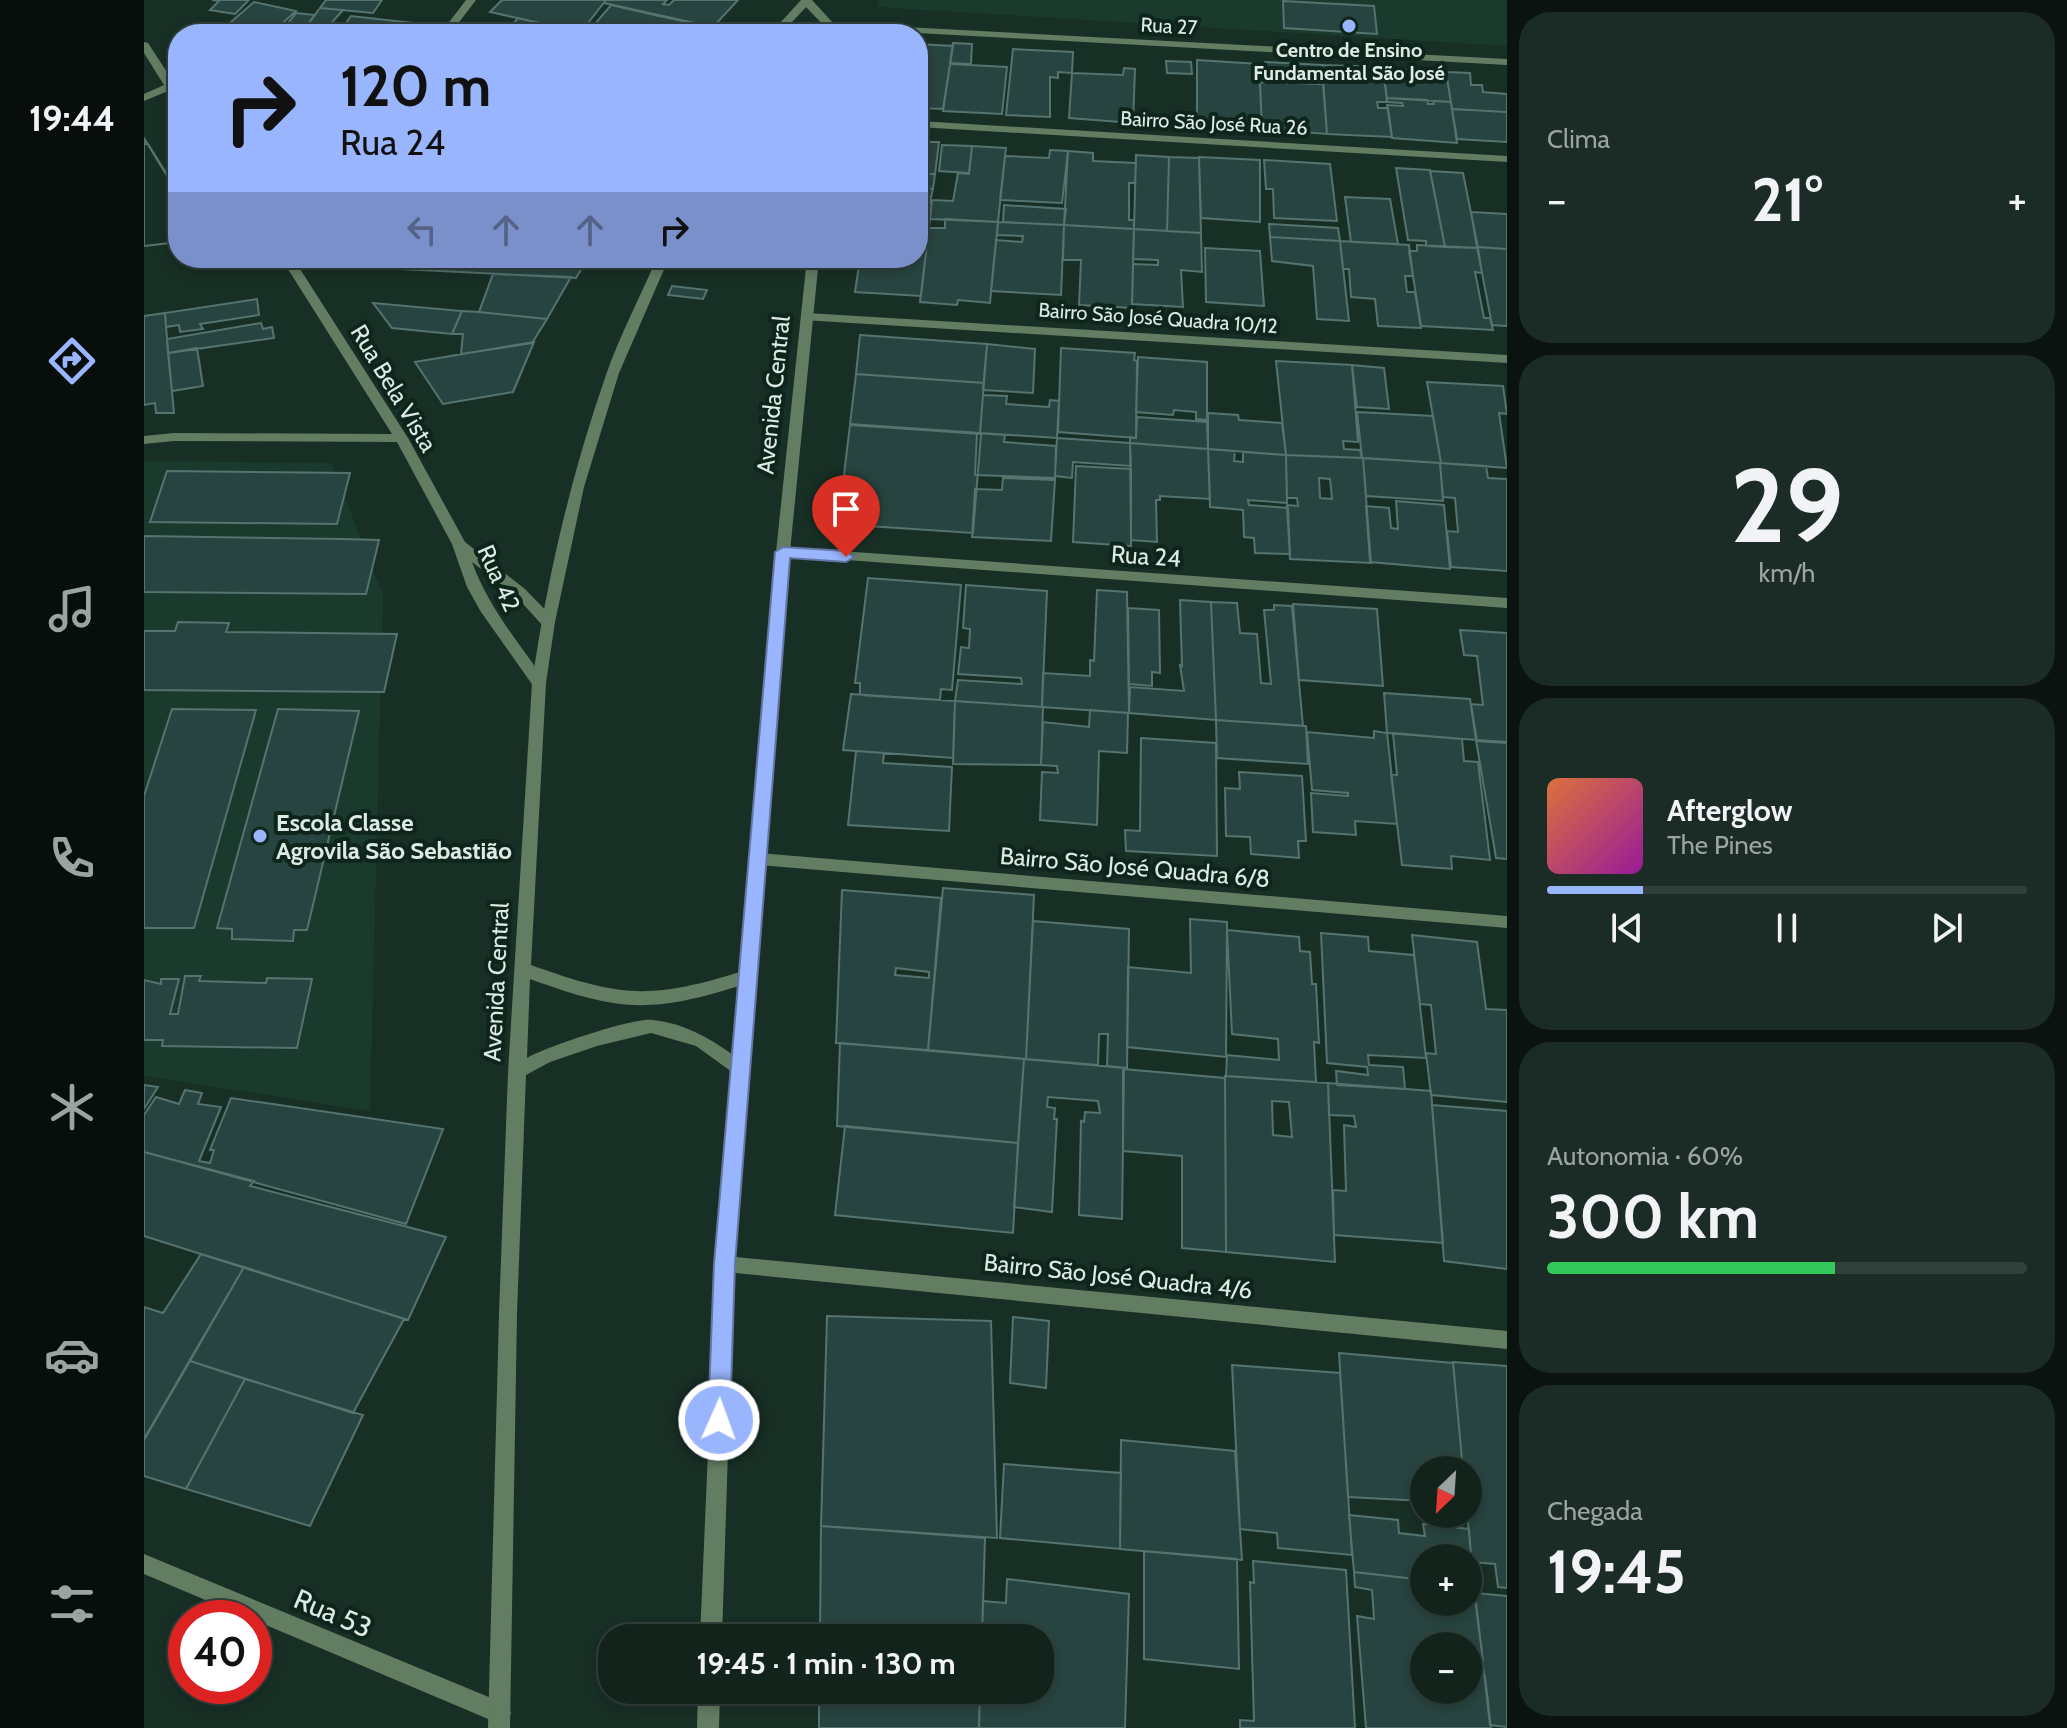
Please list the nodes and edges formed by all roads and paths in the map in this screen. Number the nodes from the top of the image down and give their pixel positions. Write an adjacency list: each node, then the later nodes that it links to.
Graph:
1 (471, 0): 3 (street)
2 (807, 0): 4 (street); 5 (street)
3 (453, 24)
4 (784, 24)
5 (825, 24)
6 (928, 35): 8 (street, Rua 27)
7 (144, 45): 9 (street)
8 (1507, 62)
9 (168, 83)
10 (168, 87): 11 (street)
11 (144, 98)
12 (928, 125): 13 (street, Bairro São José Rua 26)
13 (1507, 159)
14 (294, 268): 18 (street, Rua Bela Vista)
15 (300, 268): 18 (street)
16 (659, 268): 26 (street, Avenida Central)
17 (812, 268): 19 (street, Avenida Central)
18 (297, 273): 21 (street, Rua Bela Vista)
19 (807, 317): 20 (street, Bairro São José Quadra 10/12); 24 (street, Avenida Central)
20 (1507, 359)
21 (401, 438): 22 (street); 23 (street, Rua Bela Vista)
22 (144, 440)
23 (459, 544): 26 (street, Rua 42); 27 (street, Rua 42)
24 (783, 552): 25 (street, Rua 24); 28 (street, Avenida Central)
25 (1507, 603)
26 (548, 622): 27 (street, Avenida Central)
27 (539, 683): 30 (street, Avenida Central)
28 (759, 859): 29 (street, Bairro São José Quadra 6/8); 31 (street, Avenida Central)
29 (1507, 922)
30 (522, 969): 31 (street); 33 (street, Avenida Central)
31 (750, 976): 32 (street, Avenida Central)
32 (742, 1070): 33 (street); 34 (street, Avenida Central)
33 (517, 1072): 39 (street, Avenida Central)
34 (725, 1264): 35 (street, Bairro São José Quadra 4/6); 37 (street, Avenida Central)
35 (1507, 1340)
36 (144, 1564): 39 (street, Rua 53)
37 (712, 1624)
38 (709, 1704): 40 (street)
39 (500, 1721)
40 (708, 1728)

